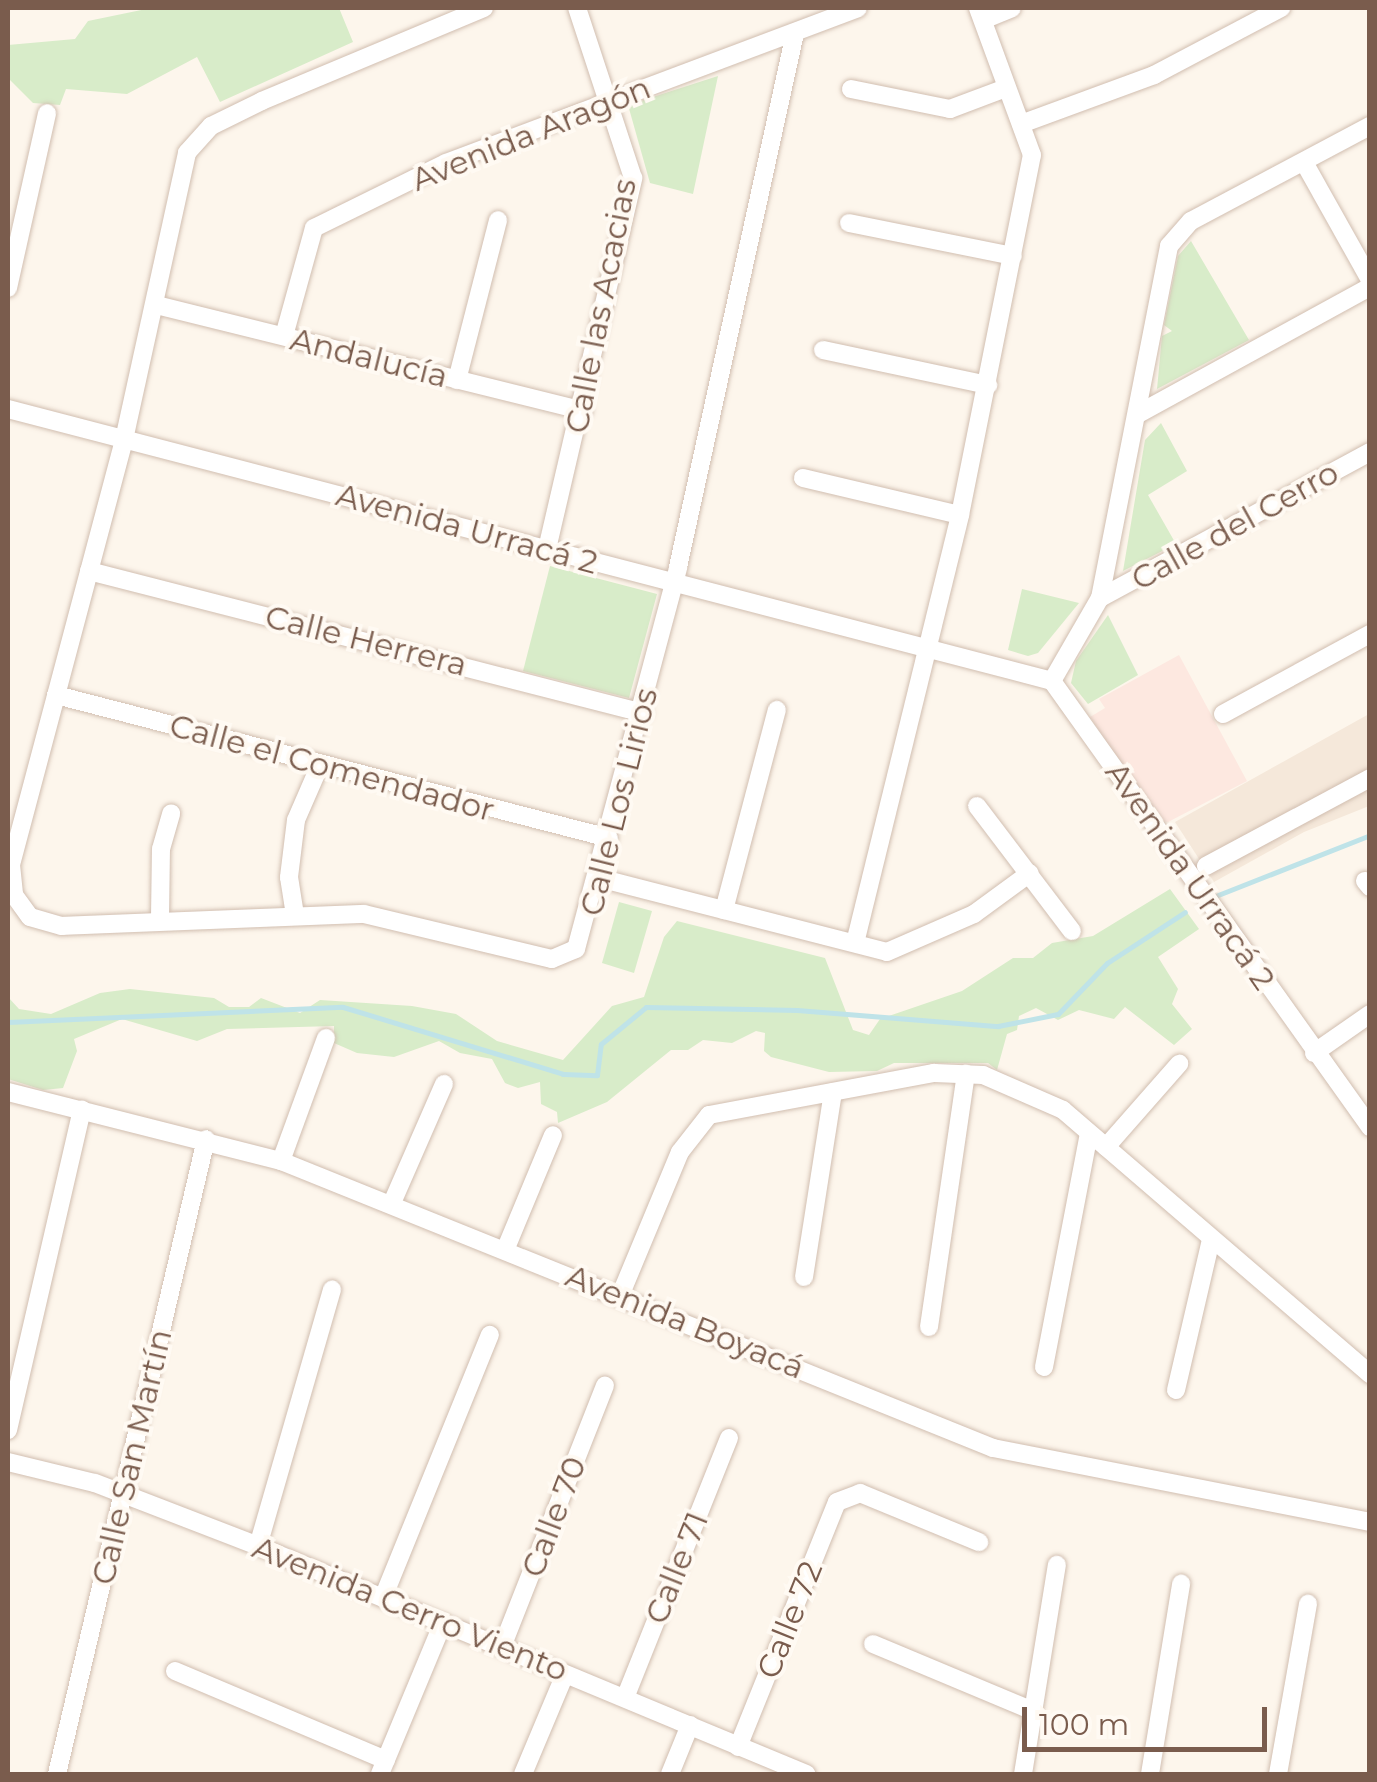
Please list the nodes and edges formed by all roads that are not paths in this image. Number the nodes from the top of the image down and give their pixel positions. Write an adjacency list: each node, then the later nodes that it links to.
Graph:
1 (484, 8): 21 (street, Calle Los Lirios)
2 (577, 8): 10 (street, Calle las Acacias)
3 (858, 8): 7 (street, Avenida Aragón)
4 (1012, 8): 6 (street)
5 (1281, 8): 12 (street)
6 (981, 14): 8 (street)
7 (795, 33): 10 (street, Avenida Aragón); 35 (street, Calle Los Lirios)
8 (1006, 88): 9 (street); 12 (street)
9 (851, 89)
10 (610, 101): 22 (street, Avenida Aragón); 27 (street, Calle las Acacias)
11 (47, 113): 19 (street)
12 (1021, 124): 17 (street)
13 (1370, 126): 14 (street)
14 (1305, 164): 18 (street); 28 (street)
15 (498, 220): 24 (street)
16 (849, 223): 17 (street)
17 (1013, 256): 25 (street)
18 (1370, 280)
19 (8, 288)
20 (1370, 288): 28 (street)
21 (156, 306): 22 (street, Andalucía); 29 (street, Calle Los Lirios)
22 (284, 336): 24 (street, Andalucía)
23 (822, 350): 25 (street)
24 (457, 380): 27 (street, Andalucía)
25 (988, 385): 32 (street)
26 (8, 409): 29 (street, Avenida Urracá 2)
27 (582, 410): 33 (street, Calle las Acacias)
28 (1138, 414): 36 (street)
29 (124, 440): 33 (street, Avenida Urracá 2); 34 (street, Calle Los Lirios)
30 (1370, 452): 36 (street, Calle del Cerro)
31 (803, 478): 32 (street)
32 (960, 515): 38 (street)
33 (547, 550): 35 (street, Avenida Urracá 2)
34 (89, 571): 40 (street, Calle Los Lirios); 42 (street, Calle Herrera)
35 (674, 582): 38 (street, Avenida Urracá 2); 42 (street, Calle Los Lirios)
36 (1100, 598): 39 (street)
37 (1370, 634): 43 (street)
38 (927, 648): 39 (street, Avenida Urracá 2); 56 (street)
39 (1052, 681): 59 (street, Avenida Urracá 2)
40 (56, 695): 44 (street, Calle el Comendador); 54 (street, Calle Los Lirios)
41 (778, 710): 52 (street)
42 (642, 712): 48 (street, Calle Los Lirios)
43 (1223, 714)
44 (319, 767): 48 (street, Calle el Comendador); 53 (street)
45 (1370, 778): 49 (street)
46 (977, 806): 50 (street)
47 (171, 813): 54 (street)
48 (609, 838): 51 (street, Calle Los Lirios)
49 (1206, 866)
50 (1030, 873): 55 (street); 56 (street)
51 (600, 878): 52 (street); 53 (street, Calle Los Lirios)
52 (724, 910): 56 (street)
53 (295, 915): 54 (street, Calle Los Lirios)
54 (160, 918)
55 (1072, 931)
56 (854, 943)
57 (1370, 1014): 59 (street)
58 (326, 1038): 71 (street)
59 (1314, 1053): 66 (street, Avenida Urracá 2)
60 (1179, 1064): 70 (street)
61 (966, 1074): 64 (street); 67 (street); 78 (street)
62 (444, 1084): 72 (street)
63 (8, 1092): 65 (street, Avenida Boyacá)
64 (833, 1092): 75 (street); 77 (street)
65 (82, 1109): 69 (street, Avenida Boyacá); 84 (street)
66 (1370, 1127)
67 (1089, 1133): 70 (street); 80 (street)
68 (553, 1134): 74 (street)
69 (206, 1139): 71 (street, Avenida Boyacá); 87 (street, Calle San Martín)
70 (1106, 1148): 73 (street)
71 (281, 1161): 72 (street, Avenida Boyacá)
72 (392, 1203): 74 (street, Avenida Boyacá)
73 (1211, 1240): 81 (street); 83 (street)
74 (506, 1248): 77 (street, Avenida Boyacá)
75 (804, 1277)
76 (332, 1289): 90 (street)
77 (620, 1296): 88 (street, Avenida Boyacá)
78 (929, 1327)
79 (490, 1335): 93 (street)
80 (1044, 1367)
81 (1370, 1374)
82 (605, 1386): 97 (street, Calle 70)
83 (1176, 1390)
84 (8, 1430)
85 (729, 1438): 100 (street, Calle 71)
86 (8, 1462): 87 (street, Avenida Cerro Viento)
87 (123, 1494): 90 (street, Avenida Cerro Viento); 105 (street, Calle San Martín)
88 (1366, 1515)
89 (979, 1542): 103 (street, Calle 72)
90 (258, 1546): 93 (street, Avenida Cerro Viento)
91 (1057, 1565): 101 (street)
92 (1181, 1584): 110 (street)
93 (383, 1598): 95 (street, Avenida Cerro Viento)
94 (1308, 1604): 111 (street)
95 (443, 1623): 97 (street, Avenida Cerro Viento); 104 (street)
96 (874, 1644): 101 (street)
97 (502, 1648): 99 (street, Avenida Cerro Viento)
98 (175, 1671): 104 (street)
99 (565, 1674): 100 (street, Avenida Cerro Viento); 106 (street)
100 (625, 1698): 102 (street, Avenida Cerro Viento)
101 (1033, 1711): 109 (street)
102 (690, 1725): 103 (street, Avenida Cerro Viento); 107 (street)
103 (738, 1746): 108 (street, Avenida Cerro Viento)
104 (383, 1767)
105 (58, 1774)
106 (523, 1774)
107 (670, 1774)
108 (804, 1774)
109 (1023, 1774)
110 (1150, 1774)
111 (1278, 1774)

